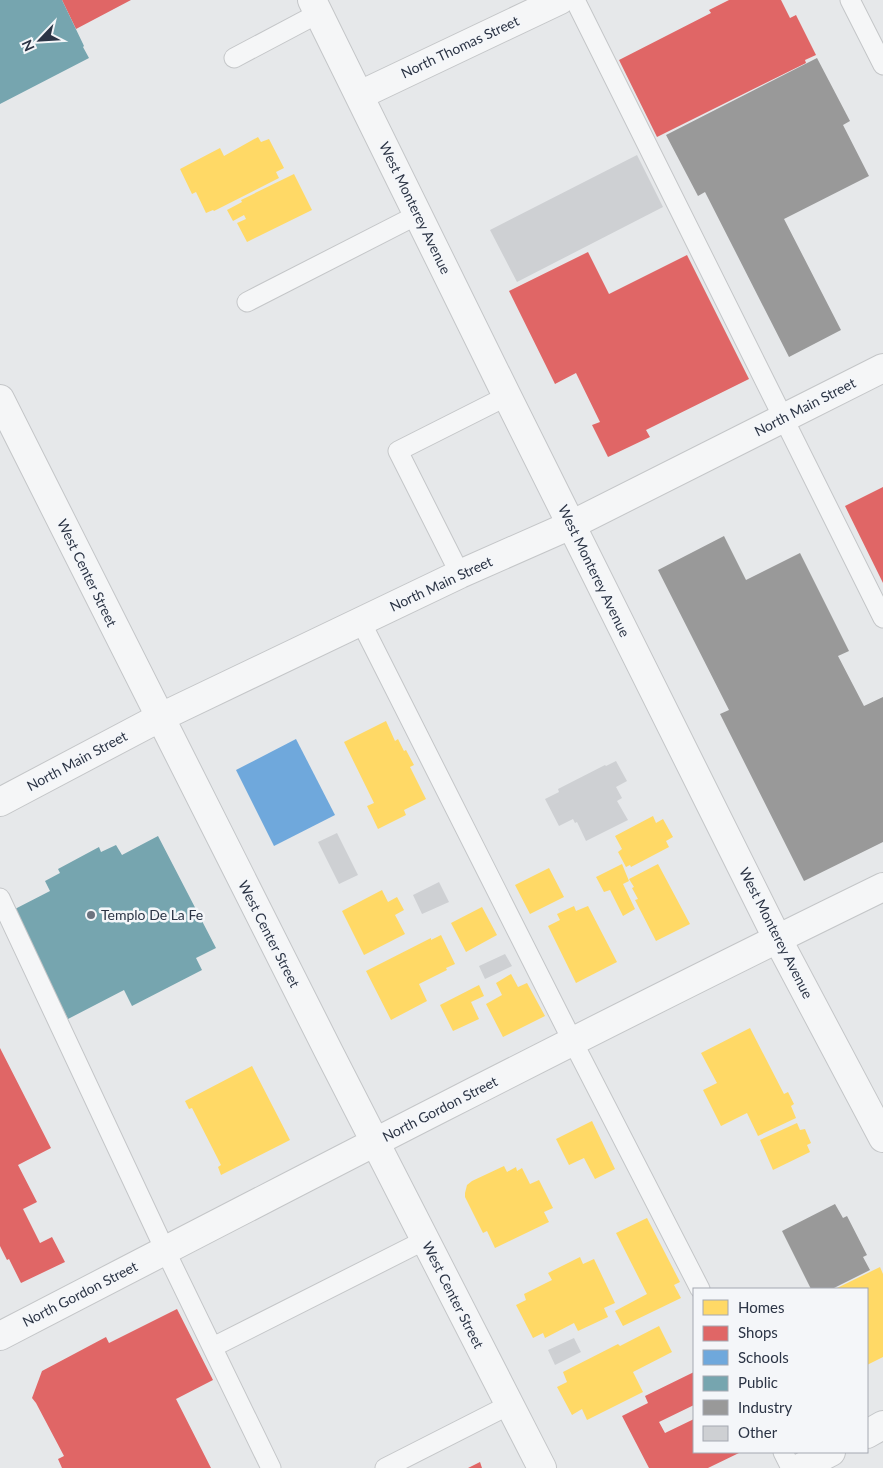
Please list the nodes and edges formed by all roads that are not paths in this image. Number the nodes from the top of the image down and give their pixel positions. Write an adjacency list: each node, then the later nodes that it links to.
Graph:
1 (560, 0): 7 (street, North Thomas Street)
2 (575, 0): 13 (lane)
3 (850, 0): 6 (lane)
4 (316, 7): 5 (lane); 7 (street, West Monterey Avenue)
5 (234, 58)
6 (883, 65)
7 (360, 95): 8 (street, West Monterey Avenue)
8 (418, 214): 9 (lane); 11 (street, West Monterey Avenue)
9 (247, 302)
10 (883, 368): 13 (street, North Main Street)
11 (507, 396): 14 (street, West Monterey Avenue); 15 (lane)
12 (0, 399): 18 (street, West Center Street)
13 (784, 418): 14 (street, North Main Street); 16 (lane)
14 (571, 525): 15 (street, North Main Street); 22 (street, West Monterey Avenue)
15 (460, 574): 17 (street, North Main Street)
16 (883, 618)
17 (361, 622): 18 (street, North Main Street); 23 (lane)
18 (159, 718): 19 (street, North Main Street); 25 (street, West Center Street)
19 (0, 802)
20 (883, 887): 22 (street, North Gordon Street)
21 (0, 898): 27 (lane)
22 (778, 938): 23 (street, North Gordon Street); 24 (street, West Monterey Avenue)
23 (573, 1042): 25 (street, North Gordon Street); 28 (lane)
24 (883, 1138)
25 (374, 1142): 26 (street, West Center Street); 27 (street, North Gordon Street)
26 (425, 1240): 30 (lane); 31 (street, West Center Street)
27 (165, 1250): 29 (street, North Gordon Street); 30 (lane)
28 (699, 1288)
29 (0, 1336)
30 (213, 1347): 36 (lane)
31 (509, 1405): 37 (lane); 38 (street, West Center Street)
32 (883, 1425): 33 (street)
33 (868, 1433)
34 (784, 1453): 39 (lane)
35 (829, 1453): 40 (street)
36 (271, 1468)
37 (385, 1468)
38 (542, 1468)
39 (792, 1468)
40 (800, 1468)

